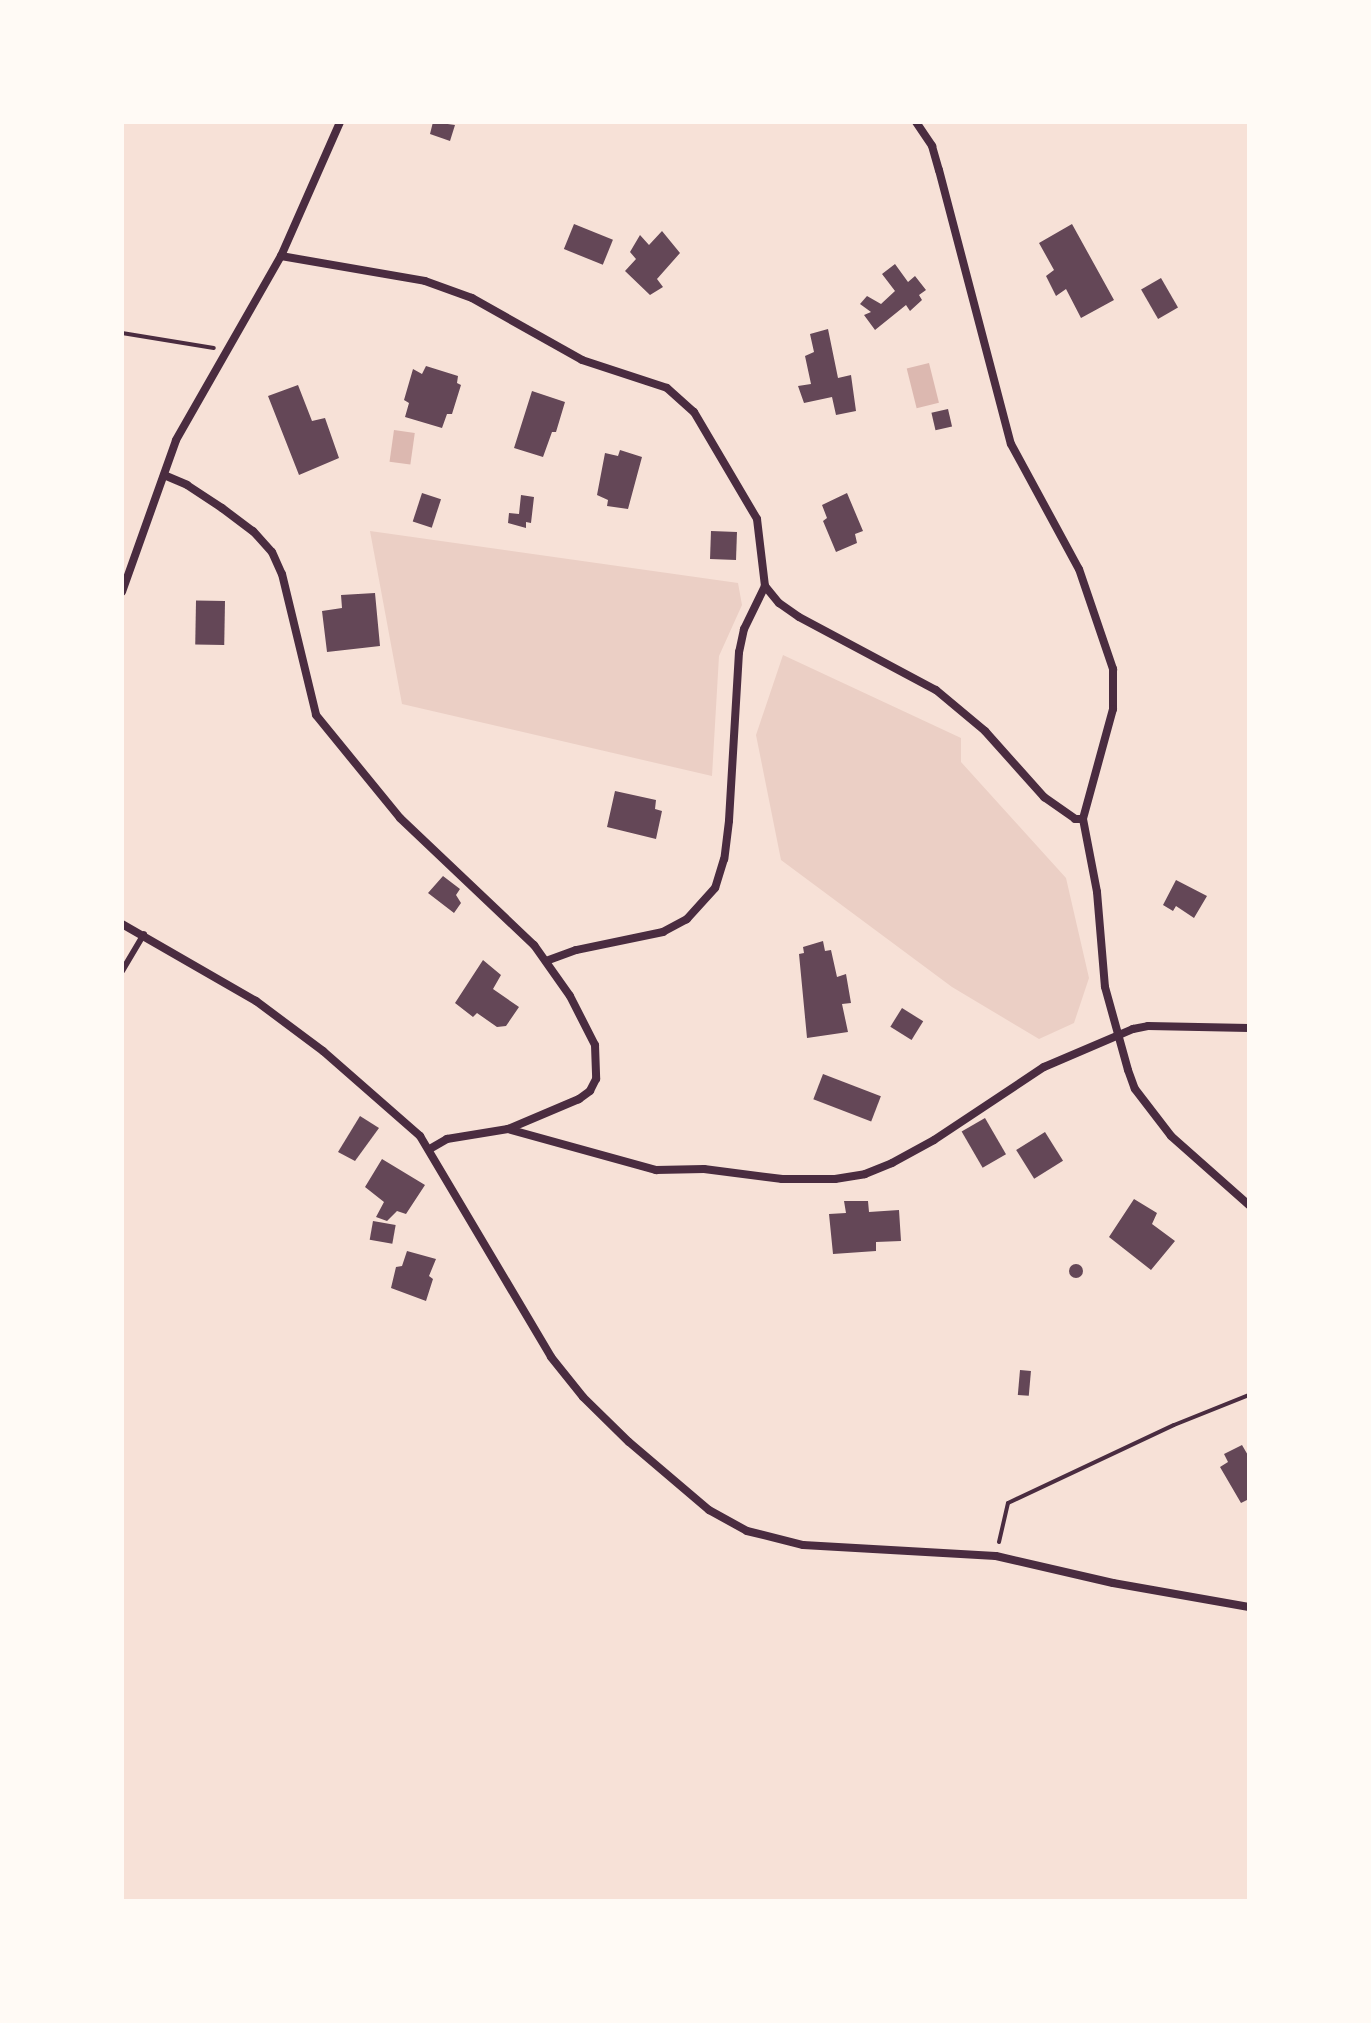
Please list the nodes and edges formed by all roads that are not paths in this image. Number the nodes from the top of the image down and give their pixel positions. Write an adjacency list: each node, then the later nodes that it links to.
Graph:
1 (340, 122): 3 (street)
2 (916, 122): 7 (street)
3 (281, 256): 4 (street); 5 (street)
4 (164, 475): 6 (street); 10 (street)
5 (765, 586): 7 (street); 10 (street)
6 (122, 592)
7 (1083, 819): 13 (street)
8 (122, 924): 9 (street)
9 (144, 934): 11 (lane); 15 (street)
10 (546, 961): 14 (street)
11 (122, 971)
12 (1249, 1028): 13 (street)
13 (1118, 1035): 14 (street); 16 (street)
14 (508, 1129): 15 (street)
15 (430, 1149): 17 (street)
16 (1249, 1205)
17 (1249, 1607)

